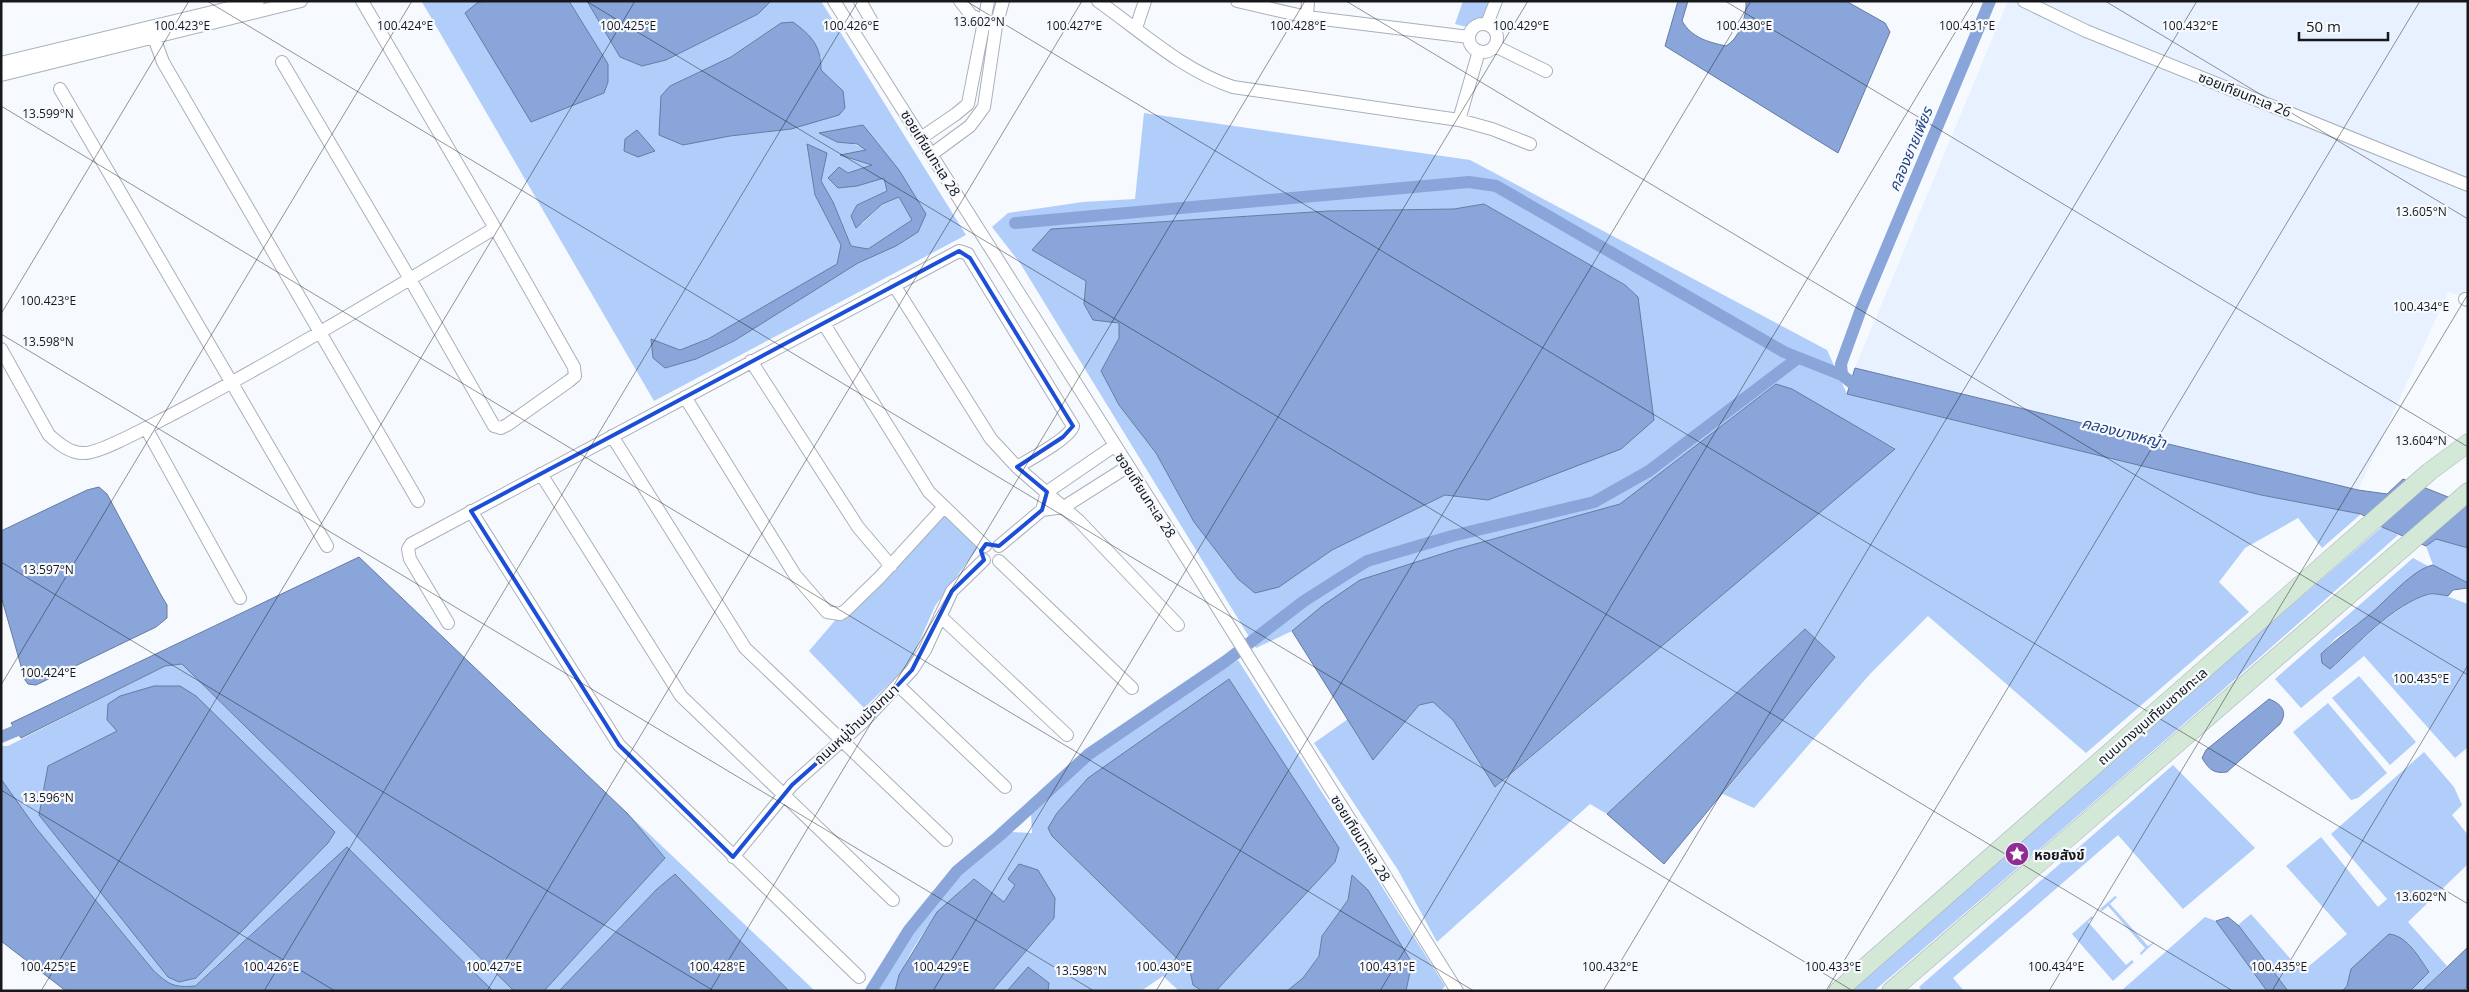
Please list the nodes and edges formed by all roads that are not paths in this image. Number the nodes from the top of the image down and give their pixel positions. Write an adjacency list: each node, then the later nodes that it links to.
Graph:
1 (258, 1): 21 (street)
2 (301, 1): 21 (street)
3 (362, 1): 38 (street)
4 (834, 1): 34 (street, ซอยเทียนทะเล 28)
5 (860, 1): 16 (street)
6 (960, 1): 17 (street)
7 (988, 1): 17 (street)
8 (1003, 1): 19 (street)
9 (1098, 1): 20 (street)
10 (1145, 1): 20 (street)
11 (1237, 1): 15 (street)
12 (1308, 1): 15 (street)
13 (1496, 1): 18 (street)
14 (2024, 1): 37 (street, ซอยเทียนทะเล 26)
15 (1307, 17): 22 (street)
16 (871, 20)
17 (982, 23): 19 (street); 31 (street)
18 (1487, 24): 22 (street); 23 (street)
19 (996, 26): 32 (street)
20 (1136, 28): 33 (street)
21 (151, 32): 27 (street); 42 (street)
22 (1469, 37): 24 (street)
23 (1495, 46): 24 (street); 28 (street)
24 (1479, 51): 33 (street)
25 (282, 62): 39 (street)
26 (1, 63): 27 (street)
27 (23, 63): 29 (street)
28 (1546, 70)
29 (1, 75)
30 (60, 88): 45 (street)
31 (968, 104): 32 (street); 34 (street)
32 (980, 114): 36 (street)
33 (1459, 120): 35 (street)
34 (921, 138): 36 (street, ซอยเทียนทะเล 28)
35 (1530, 144)
36 (932, 154): 50 (street, ซอยเทียนทะเล 28)
37 (2468, 185)
38 (495, 228): 39 (street); 39 (street)
39 (410, 279): 42 (street)
40 (894, 285): 41 (street); 52 (street); 52 (street)
41 (824, 324): 44 (street); 57 (street)
42 (322, 332): 45 (street); 56 (street)
43 (1, 349): 47 (street)
44 (752, 361): 46 (street); 66 (street)
45 (231, 384): 47 (street); 61 (street)
46 (685, 397): 48 (street); 66 (street)
47 (146, 428): 67 (street)
48 (612, 436): 53 (street); 74 (street)
49 (2468, 443): 82 (main road, ถนนบางขุนเทียนชายทะเล)
50 (1114, 446): 51 (street, ซอยเทียนทะเล 28); 54 (street)
51 (1127, 466): 58 (street); 81 (street, ซอยเทียนทะเล 28)
52 (1017, 467): 54 (street)
53 (541, 474): 60 (street); 76 (street)
54 (1046, 492): 58 (street); 59 (street)
55 (2468, 492): 83 (main road)
56 (418, 502)
57 (944, 507): 62 (street); 66 (street)
58 (1064, 507): 59 (street); 70 (street)
59 (1042, 510): 63 (street)
60 (471, 511): 69 (street); 78 (street)
61 (326, 546)
62 (985, 546): 63 (street); 64 (street)
63 (999, 546): 65 (street)
64 (984, 560): 65 (street); 68 (street, ถนนหมู่บ้านมัณฑนา)
65 (999, 561): 72 (street)
66 (891, 566)
67 (240, 598)
68 (940, 616): 71 (street, ถนนหมู่บ้านมัณฑนา); 73 (street)
69 (448, 623)
70 (1178, 625)
71 (899, 686): 74 (street, ถนนหมู่บ้านมัณฑนา); 75 (street)
72 (1132, 688)
73 (1067, 735)
74 (840, 740): 76 (street, ถนนหมู่บ้านมัณฑนา); 77 (street)
75 (1005, 787)
76 (784, 795): 78 (street, ถนนหมู่บ้านมัณฑนา); 79 (street)
77 (946, 840)
78 (733, 857): 80 (street)
79 (893, 900)
80 (859, 977)
81 (1456, 991)
82 (1838, 991)
83 (1891, 991)

